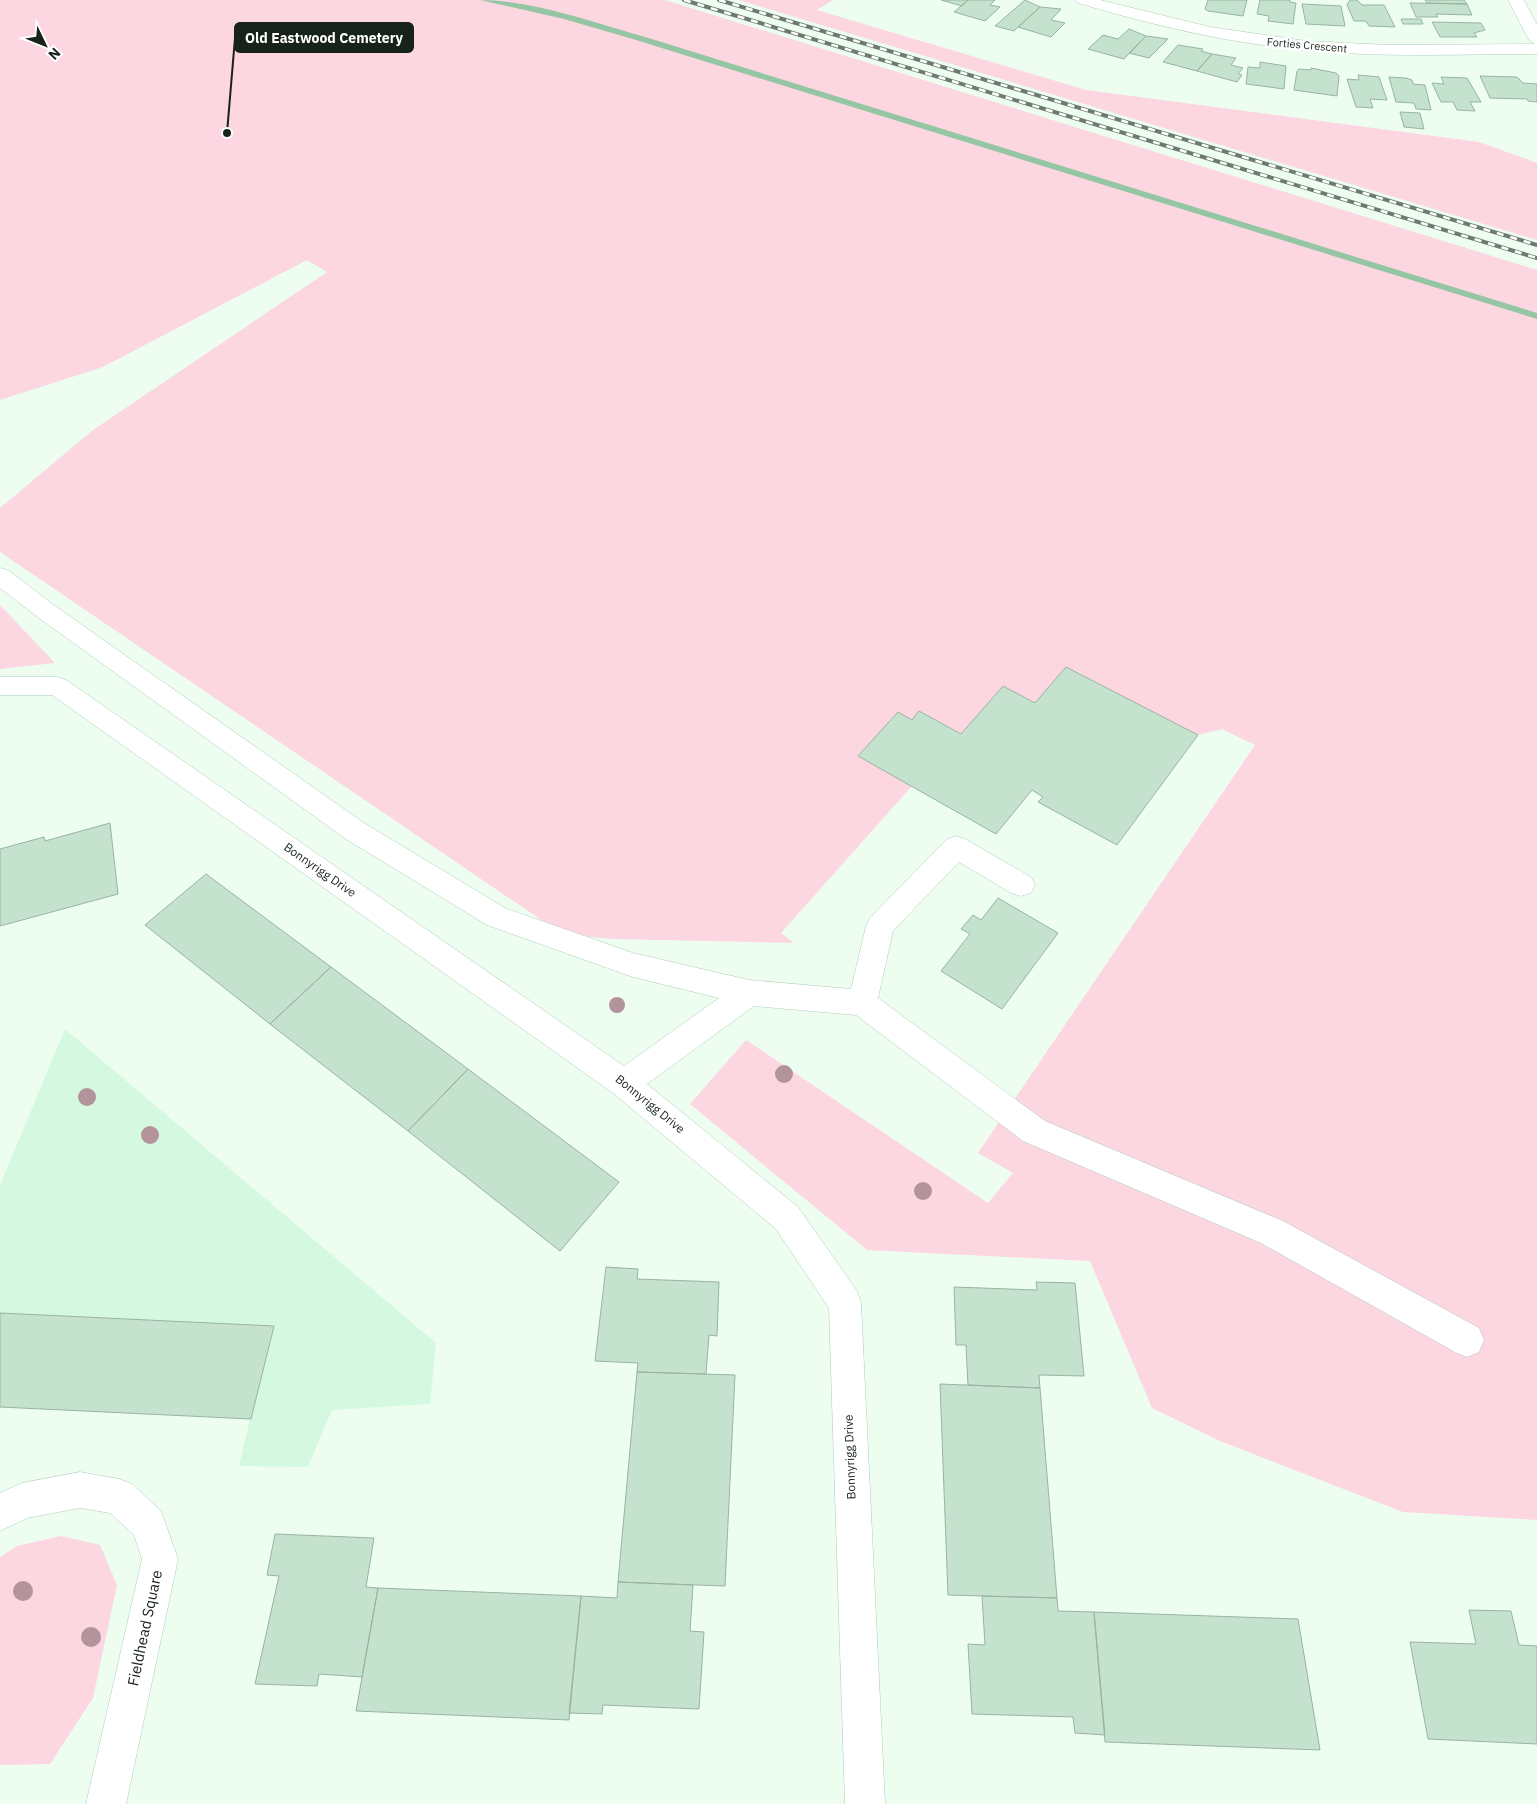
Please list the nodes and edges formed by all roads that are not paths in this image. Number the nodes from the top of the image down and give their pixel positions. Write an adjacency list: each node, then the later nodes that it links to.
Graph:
1 (1083, 0): 4 (street, Forties Crescent)
2 (1516, 0): 3 (street)
3 (1537, 40)
4 (1537, 49)
5 (0, 576): 8 (street)
6 (0, 686): 10 (street, Bonnyrigg Drive)
7 (1021, 885): 9 (street)
8 (750, 993): 9 (street); 10 (street)
9 (862, 1003): 11 (street)
10 (624, 1083): 14 (street, Bonnyrigg Drive)
11 (1467, 1340)
12 (0, 1513): 13 (street, Fieldhead Square)
13 (106, 1804)
14 (865, 1804)

